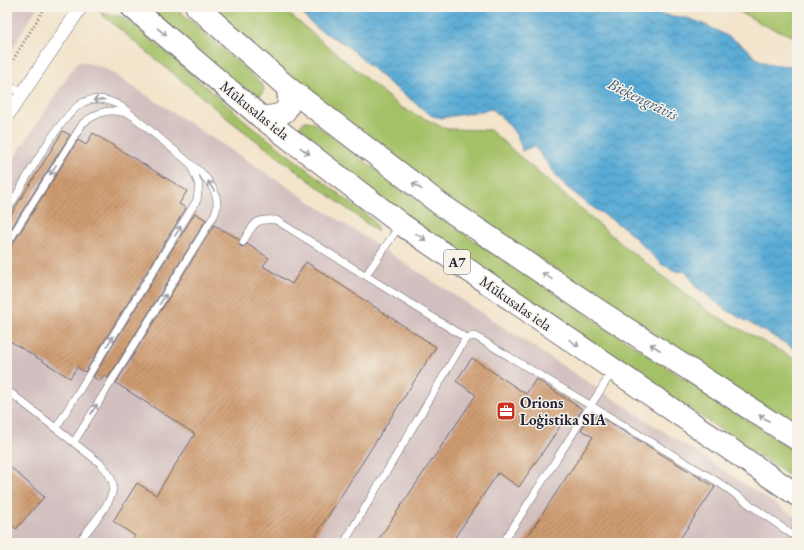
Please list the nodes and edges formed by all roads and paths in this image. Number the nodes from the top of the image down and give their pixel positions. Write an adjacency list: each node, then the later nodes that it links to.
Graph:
1 (45, 7): 5 (path)
2 (81, 7): 8 (street)
3 (132, 7): 11 (highway, Mūkusalas iela / A7, one-way to 11)
4 (197, 7): 7 (highway, A7)
5 (7, 70)
6 (7, 84): 8 (lane)
7 (287, 87): 11 (highway); 23 (highway, A7, one-way to 7)
8 (21, 94): 10 (street)
9 (131, 114): 12 (lane); 13 (lane, one-way to 13); 16 (lane, one-way to 16)
10 (7, 116)
11 (261, 117): 14 (highway, Mūkusalas iela / A7, one-way to 14)
12 (190, 163): 22 (lane, one-way to 12); 24 (lane, one-way to 12)
13 (7, 211)
14 (401, 224): 17 (lane); 19 (highway, Mūkusalas iela / A7, one-way to 19)
15 (243, 242): 17 (lane)
16 (7, 244)
17 (366, 275): 18 (lane)
18 (466, 338): 21 (lane); 28 (lane)
19 (613, 370): 21 (lane); 25 (highway, Mūkusalas iela / A7)
20 (7, 390): 22 (lane)
21 (591, 404): 26 (lane); 29 (lane)
22 (56, 428): 24 (lane)
23 (797, 439)
24 (74, 442): 27 (lane)
25 (797, 495)
26 (797, 538)
27 (78, 543)
28 (344, 543)
29 (503, 543)

